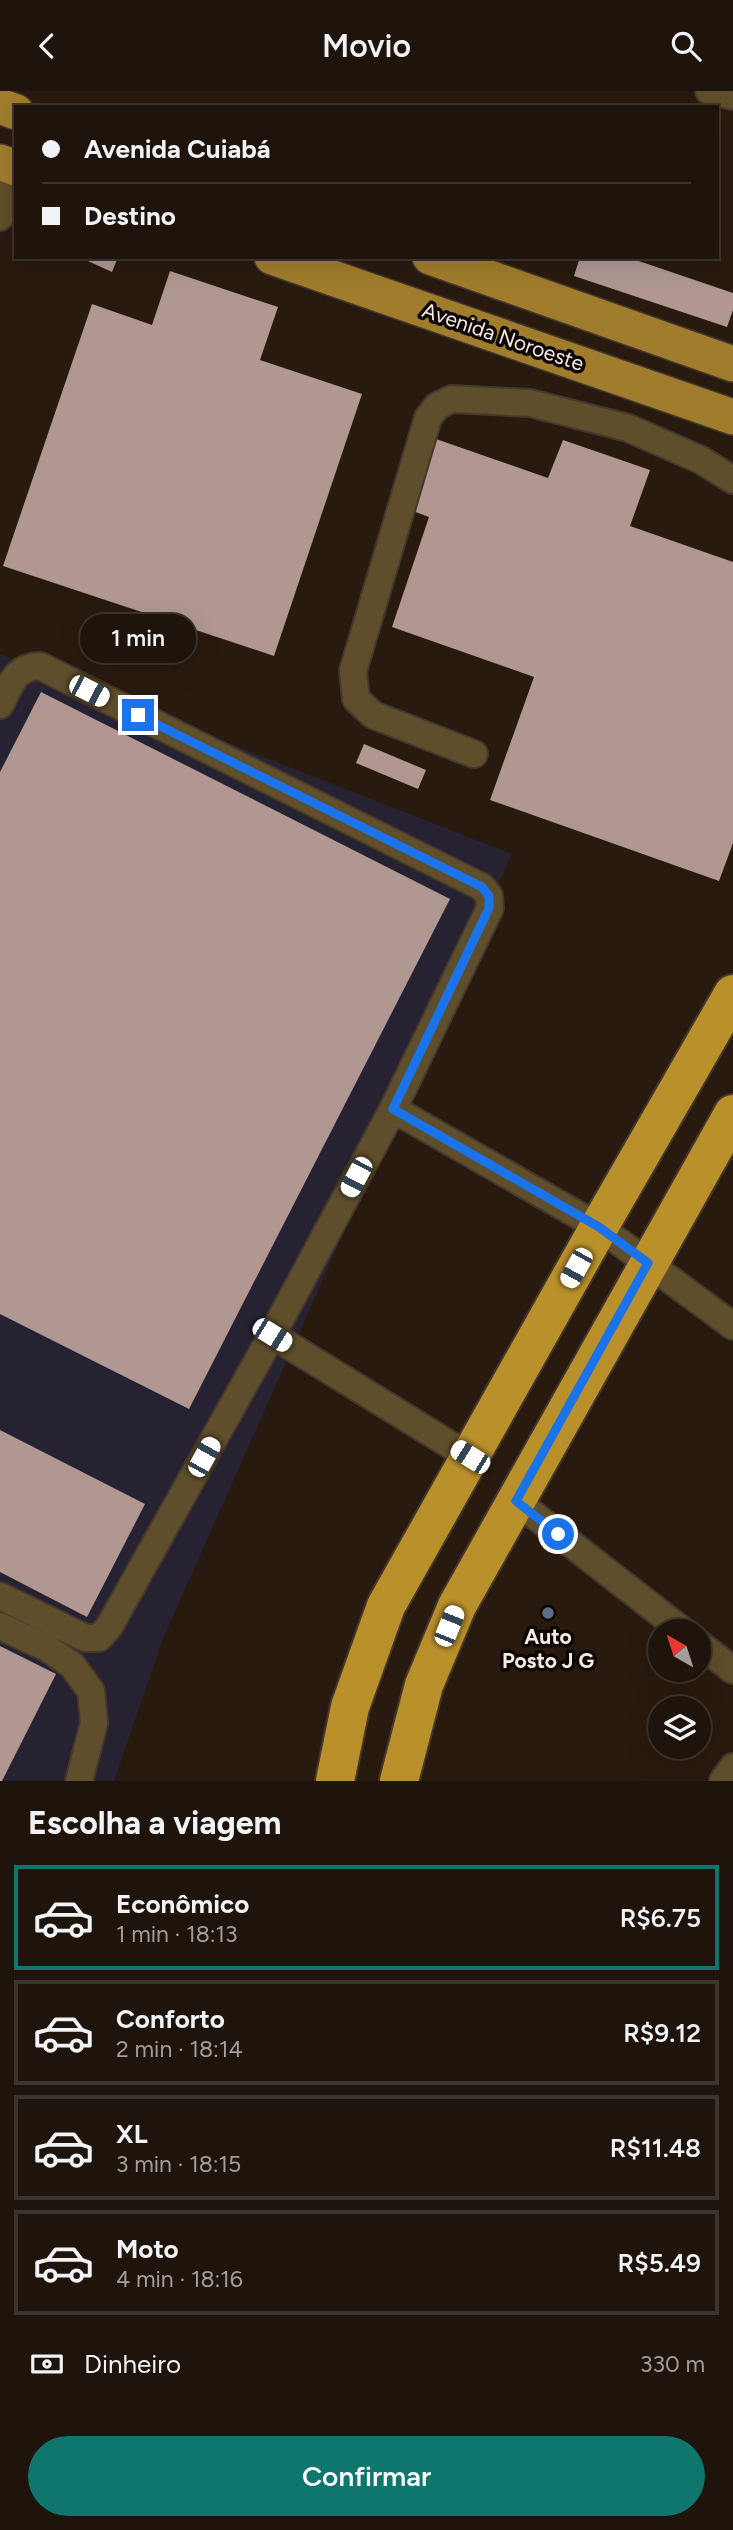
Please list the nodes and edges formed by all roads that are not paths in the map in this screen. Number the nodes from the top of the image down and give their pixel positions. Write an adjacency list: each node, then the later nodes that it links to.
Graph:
1 (709, 91): 2 (street)
2 (733, 96)
3 (14, 176): 4 (street)
4 (0, 217)
5 (278, 259): 8 (main road, Avenida Noroeste)
6 (436, 259): 7 (main road)
7 (733, 364)
8 (733, 417)
9 (733, 480): 11 (street)
10 (0, 705): 13 (street)
11 (474, 754)
12 (733, 994): 15 (highway)
13 (393, 1109): 15 (street); 18 (street)
14 (733, 1114): 16 (highway)
15 (599, 1227): 16 (street); 19 (highway)
16 (648, 1263): 17 (street); 20 (highway)
17 (733, 1326)
18 (272, 1335): 19 (street); 21 (street)
19 (470, 1457): 29 (highway)
20 (516, 1501): 22 (street); 27 (highway)
21 (0, 1596)
22 (668, 1619)
23 (0, 1626): 28 (street)
24 (711, 1653): 25 (street)
25 (733, 1670)
26 (733, 1767): 30 (street)
27 (400, 1780)
28 (79, 1781)
29 (334, 1781)
30 (723, 1781)

